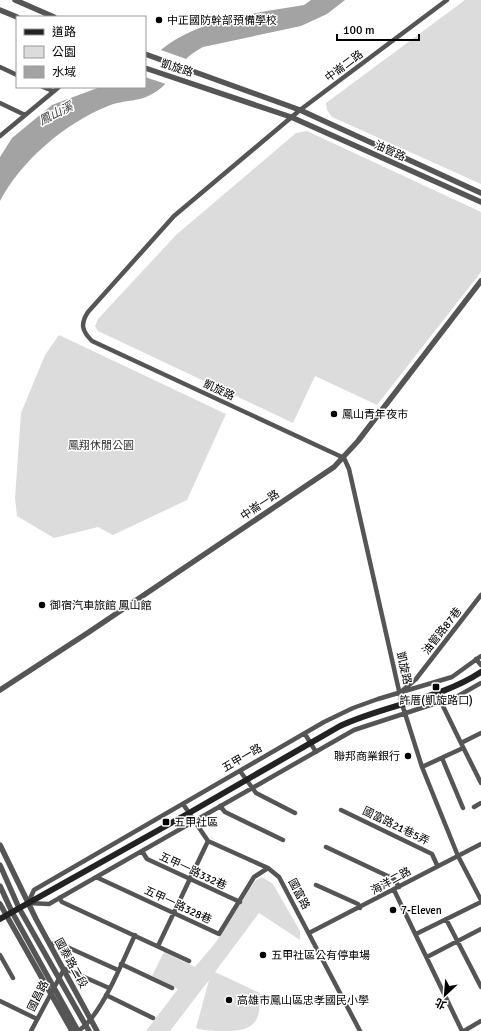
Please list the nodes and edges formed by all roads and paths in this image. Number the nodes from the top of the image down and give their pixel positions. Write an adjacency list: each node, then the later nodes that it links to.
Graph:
1 (15, 0): 4 (street)
2 (447, 0): 14 (street, 中崙二路)
3 (0, 10): 5 (street)
4 (52, 16)
5 (16, 17)
6 (146, 54): 14 (street, 凱旋路)
7 (0, 68): 9 (street)
8 (146, 68): 16 (street, 凱旋路)
9 (16, 75)
10 (45, 88): 12 (street)
11 (57, 88): 12 (street)
12 (52, 91): 15 (street)
13 (0, 103): 15 (street)
14 (300, 110): 16 (street, 中崙二路); 18 (street, 油管路)
15 (25, 114): 17 (street)
16 (291, 117): 19 (street, 油管路); 21 (street, 凱旋路)
17 (0, 136)
18 (481, 193)
19 (481, 202)
20 (481, 281): 21 (street, 中崙一路)
21 (344, 458): 28 (street, 中崙一路); 29 (street, 凱旋路)
22 (481, 595): 29 (street, 油管路87巷)
23 (481, 656): 24 (street, 五甲一路)
24 (476, 659): 25 (street); 29 (street, 五甲一路)
25 (481, 665)
26 (481, 672): 31 (main road, 五甲一路)
27 (481, 682): 30 (street)
28 (0, 690)
29 (399, 694): 31 (street, 凱旋路); 34 (street, 五甲一路)
30 (440, 702): 32 (street); 36 (street)
31 (402, 704): 32 (street, 凱旋路); 35 (main road, 五甲一路)
32 (405, 713): 37 (street); 39 (street, 凱旋路)
33 (481, 733): 36 (street)
34 (305, 734): 35 (street); 40 (street, 五甲一路)
35 (311, 743): 37 (street); 42 (main road, 五甲一路)
36 (462, 746): 38 (street); 41 (street)
37 (316, 752): 44 (street)
38 (442, 758): 39 (street); 49 (street)
39 (422, 767): 60 (street, 凱旋路)
40 (240, 771): 42 (street); 46 (street, 五甲一路)
41 (479, 772): 43 (street)
42 (246, 780): 44 (street); 51 (main road, 五甲一路)
43 (481, 783)
44 (252, 788): 47 (street); 52 (street)
45 (481, 803): 48 (street)
46 (184, 804): 51 (street); 72 (street, 五甲一路)
47 (220, 806): 53 (street); 54 (street)
48 (474, 807)
49 (463, 808)
50 (341, 810): 62 (street, 國富路21巷5弄)
51 (189, 813): 53 (street); 72 (main road, 五甲一路)
52 (295, 813)
53 (195, 821): 55 (street); 59 (street)
54 (283, 840)
55 (208, 841): 63 (street, 國富路); 65 (street)
56 (481, 844): 60 (street, 海洋二路)
57 (0, 845): 72 (street, 國泰路二段)
58 (326, 847): 68 (street)
59 (142, 851): 64 (street); 65 (street, 五甲一路332巷)
60 (458, 856): 62 (street, 海洋二路); 70 (street, 凱旋路)
61 (0, 865): 74 (street, 國泰路二段)
62 (437, 865): 68 (street, 海洋二路)
63 (268, 868): 71 (street, 五甲一路328巷); 80 (street, 國富路)
64 (96, 877): 69 (street); 76 (street, 五甲一路328巷)
65 (189, 879): 71 (street, 五甲一路332巷); 76 (street)
66 (316, 885): 75 (street)
67 (0, 886): 77 (street)
68 (396, 888): 75 (street, 海洋二路); 81 (street)
69 (59, 898): 72 (street); 82 (street)
70 (481, 901): 78 (street)
71 (240, 902): 76 (street, 五甲一路328巷)
72 (28, 903): 74 (main road, 五甲一路); 84 (street, 國泰路二段)
73 (0, 904): 77 (street)
74 (19, 908): 77 (main road, 五甲一路); 92 (street, 國泰路二段)
75 (360, 908): 80 (street, 海洋二路)
76 (174, 912): 85 (street)
77 (6, 915): 94 (street); 98 (street)
78 (446, 919): 81 (street); 83 (street)
79 (481, 929): 83 (street)
80 (309, 933): 110 (street, 國富路)
81 (416, 934): 87 (street)
82 (135, 935): 85 (street); 89 (street)
83 (458, 941): 87 (street); 95 (street)
84 (50, 945): 90 (street); 91 (street, 國泰路二段)
85 (158, 946): 88 (street)
86 (0, 955): 93 (street)
87 (427, 957): 111 (street)
88 (189, 961)
89 (121, 964): 90 (street); 97 (street)
90 (118, 970): 96 (street)
91 (63, 971): 92 (street, 國昌路); 96 (street); 103 (street, 國泰路二段)
92 (59, 977): 94 (street, 國昌路); 105 (street, 國泰路二段)
93 (13, 978)
94 (53, 987): 98 (street, 國昌路); 108 (street)
95 (481, 987)
96 (109, 988): 99 (street)
97 (172, 988)
98 (50, 993): 102 (street, 國昌路); 107 (street)
99 (106, 995): 101 (street); 103 (street)
100 (0, 1001): 102 (street)
101 (153, 1018)
102 (37, 1019): 106 (street, 國昌路)
103 (91, 1019): 105 (street); 109 (street, 國泰路二段)
104 (481, 1021): 111 (street)
105 (88, 1028): 108 (street)
106 (31, 1031)
107 (72, 1031)
108 (78, 1031)
109 (97, 1031)
110 (360, 1031)
111 (463, 1031)

